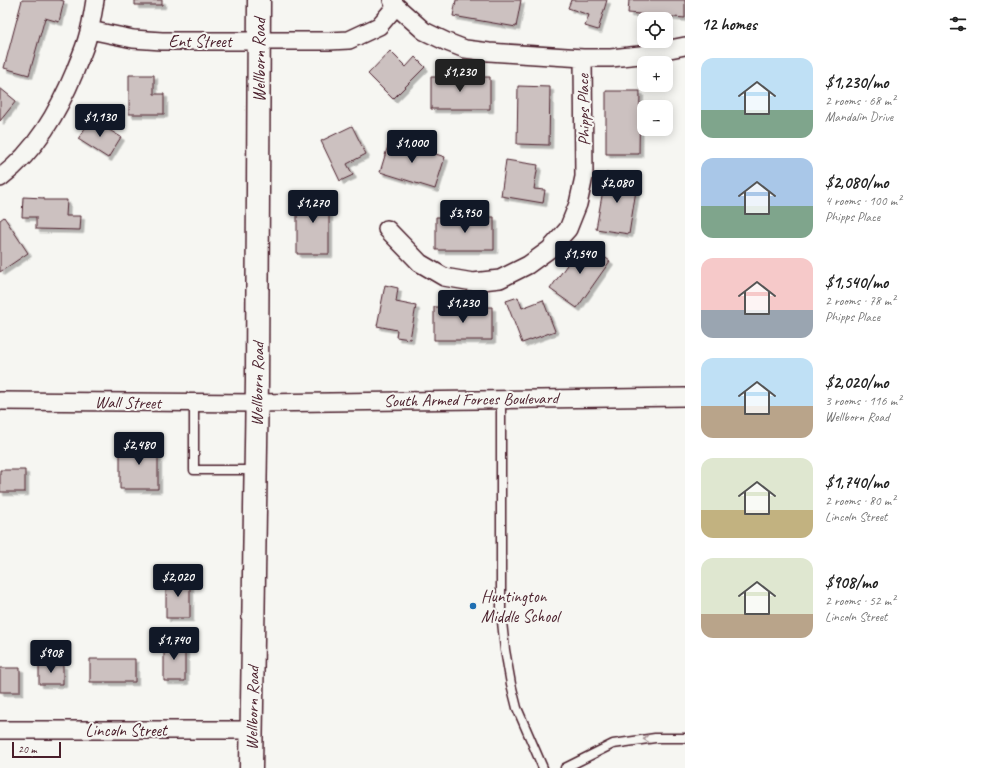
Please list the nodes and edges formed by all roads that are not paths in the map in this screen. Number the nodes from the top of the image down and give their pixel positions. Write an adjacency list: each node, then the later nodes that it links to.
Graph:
1 (96, 0): 4 (street)
2 (259, 0): 5 (street, Wellborn Road)
3 (394, 3): 5 (street, Ent Street); 7 (street)
4 (90, 30): 5 (street, Ent Street); 8 (street)
5 (258, 41): 14 (street, Wellborn Road)
6 (685, 46): 7 (street)
7 (583, 58): 9 (street, Phipps Place)
8 (0, 178)
9 (387, 228)
10 (685, 397): 11 (street, South Armed Forces Boulevard)
11 (501, 399): 14 (street, South Armed Forces Boulevard); 20 (lane)
12 (0, 401): 13 (street, Wall Street)
13 (194, 403): 14 (street, Wall Street); 15 (lane)
14 (257, 403): 15 (street, Wellborn Road)
15 (256, 470): 17 (street, Wellborn Road)
16 (0, 730): 17 (street, Lincoln Street)
17 (251, 730): 19 (street, Wellborn Road)
18 (685, 738): 21 (lane, one-way to 21)
19 (251, 768)
20 (543, 768)
21 (566, 768)

